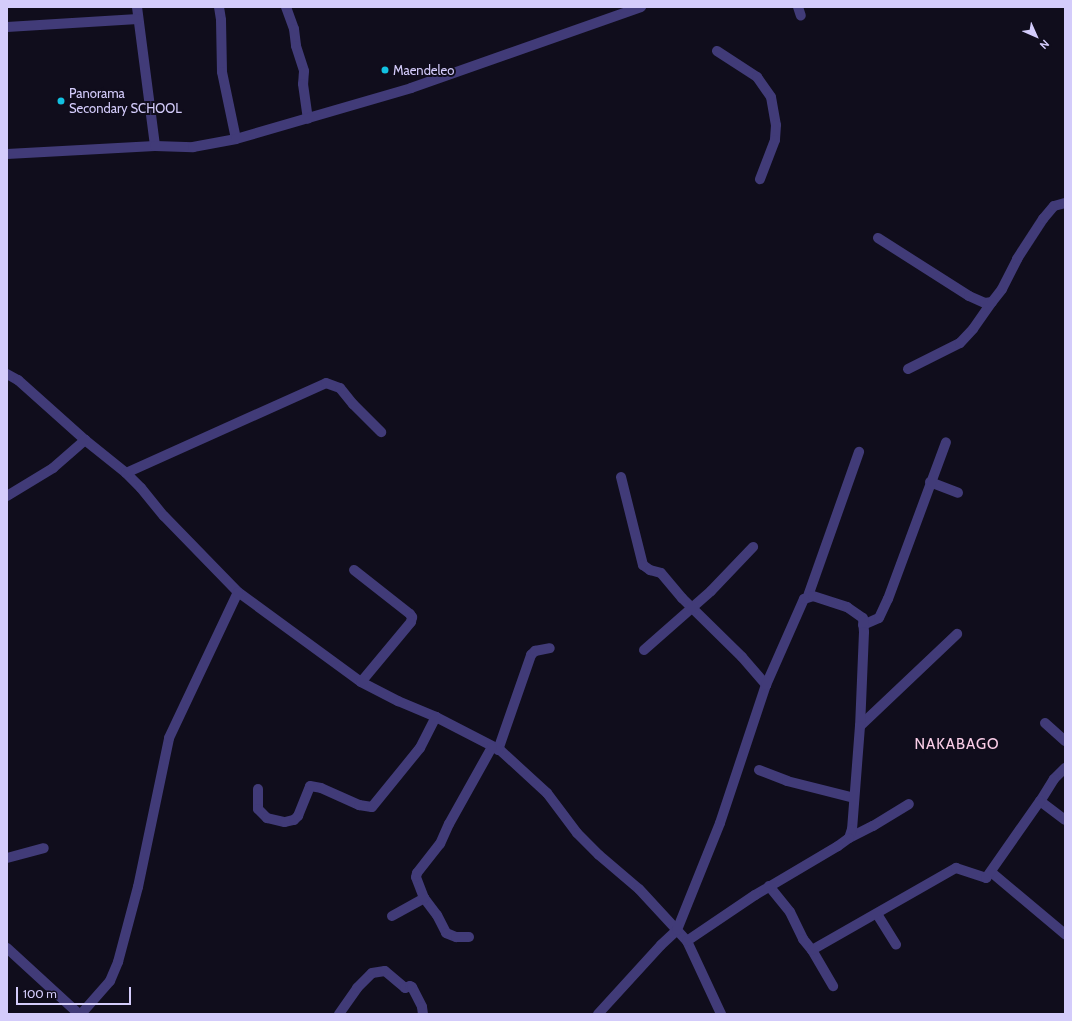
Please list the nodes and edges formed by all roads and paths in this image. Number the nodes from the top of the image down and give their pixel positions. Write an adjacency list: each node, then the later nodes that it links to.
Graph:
1 (137, 7): 5 (street)
2 (219, 7): 9 (street)
3 (286, 7): 8 (street)
4 (641, 7): 8 (street)
5 (138, 19): 6 (street); 10 (street)
6 (7, 26)
7 (717, 52): 12 (street)
8 (308, 119): 9 (street)
9 (236, 139): 10 (street)
10 (155, 146): 11 (street)
11 (7, 154)
12 (760, 179)
13 (1065, 204): 15 (street)
14 (878, 238): 15 (street)
15 (992, 302): 16 (street)
16 (908, 369)
17 (7, 374): 19 (street)
18 (381, 432): 22 (street)
19 (85, 440): 22 (street); 26 (street)
20 (946, 442): 24 (street)
21 (859, 452): 30 (street)
22 (126, 472): 29 (street)
23 (621, 476): 31 (street)
24 (930, 482): 25 (street); 32 (street)
25 (958, 493)
26 (7, 496)
27 (754, 547): 31 (street)
28 (354, 570): 36 (street)
29 (238, 592): 36 (street); 66 (street)
30 (808, 596): 32 (street); 37 (street)
31 (692, 608): 35 (street); 37 (street)
32 (864, 625): 40 (street)
33 (957, 634): 40 (street)
34 (550, 648): 42 (street)
35 (644, 650)
36 (361, 682): 38 (street)
37 (766, 685): 58 (street)
38 (436, 717): 42 (street); 45 (street)
39 (1045, 723): 41 (street)
40 (860, 726): 46 (street)
41 (1065, 741)
42 (495, 748): 55 (street); 58 (street)
43 (1065, 768): 47 (street)
44 (759, 770): 46 (street)
45 (258, 789)
46 (854, 798): 50 (street)
47 (1040, 800): 49 (street); 53 (street)
48 (909, 804): 50 (street)
49 (1065, 820)
50 (849, 838): 54 (street)
51 (44, 848): 52 (street)
52 (7, 858)
53 (991, 872): 56 (street); 59 (street)
54 (769, 886): 61 (street); 64 (street)
55 (424, 898): 57 (street); 60 (street)
56 (877, 914): 62 (street); 64 (street)
57 (392, 916)
58 (678, 930): 61 (street); 69 (street)
59 (1065, 934)
60 (469, 937)
61 (687, 941): 70 (street)
62 (896, 944)
63 (7, 948): 66 (street)
64 (812, 950): 65 (street)
65 (833, 986)
66 (80, 1014)
67 (339, 1014): 68 (street)
68 (423, 1014)
69 (598, 1014)
70 (721, 1014)

